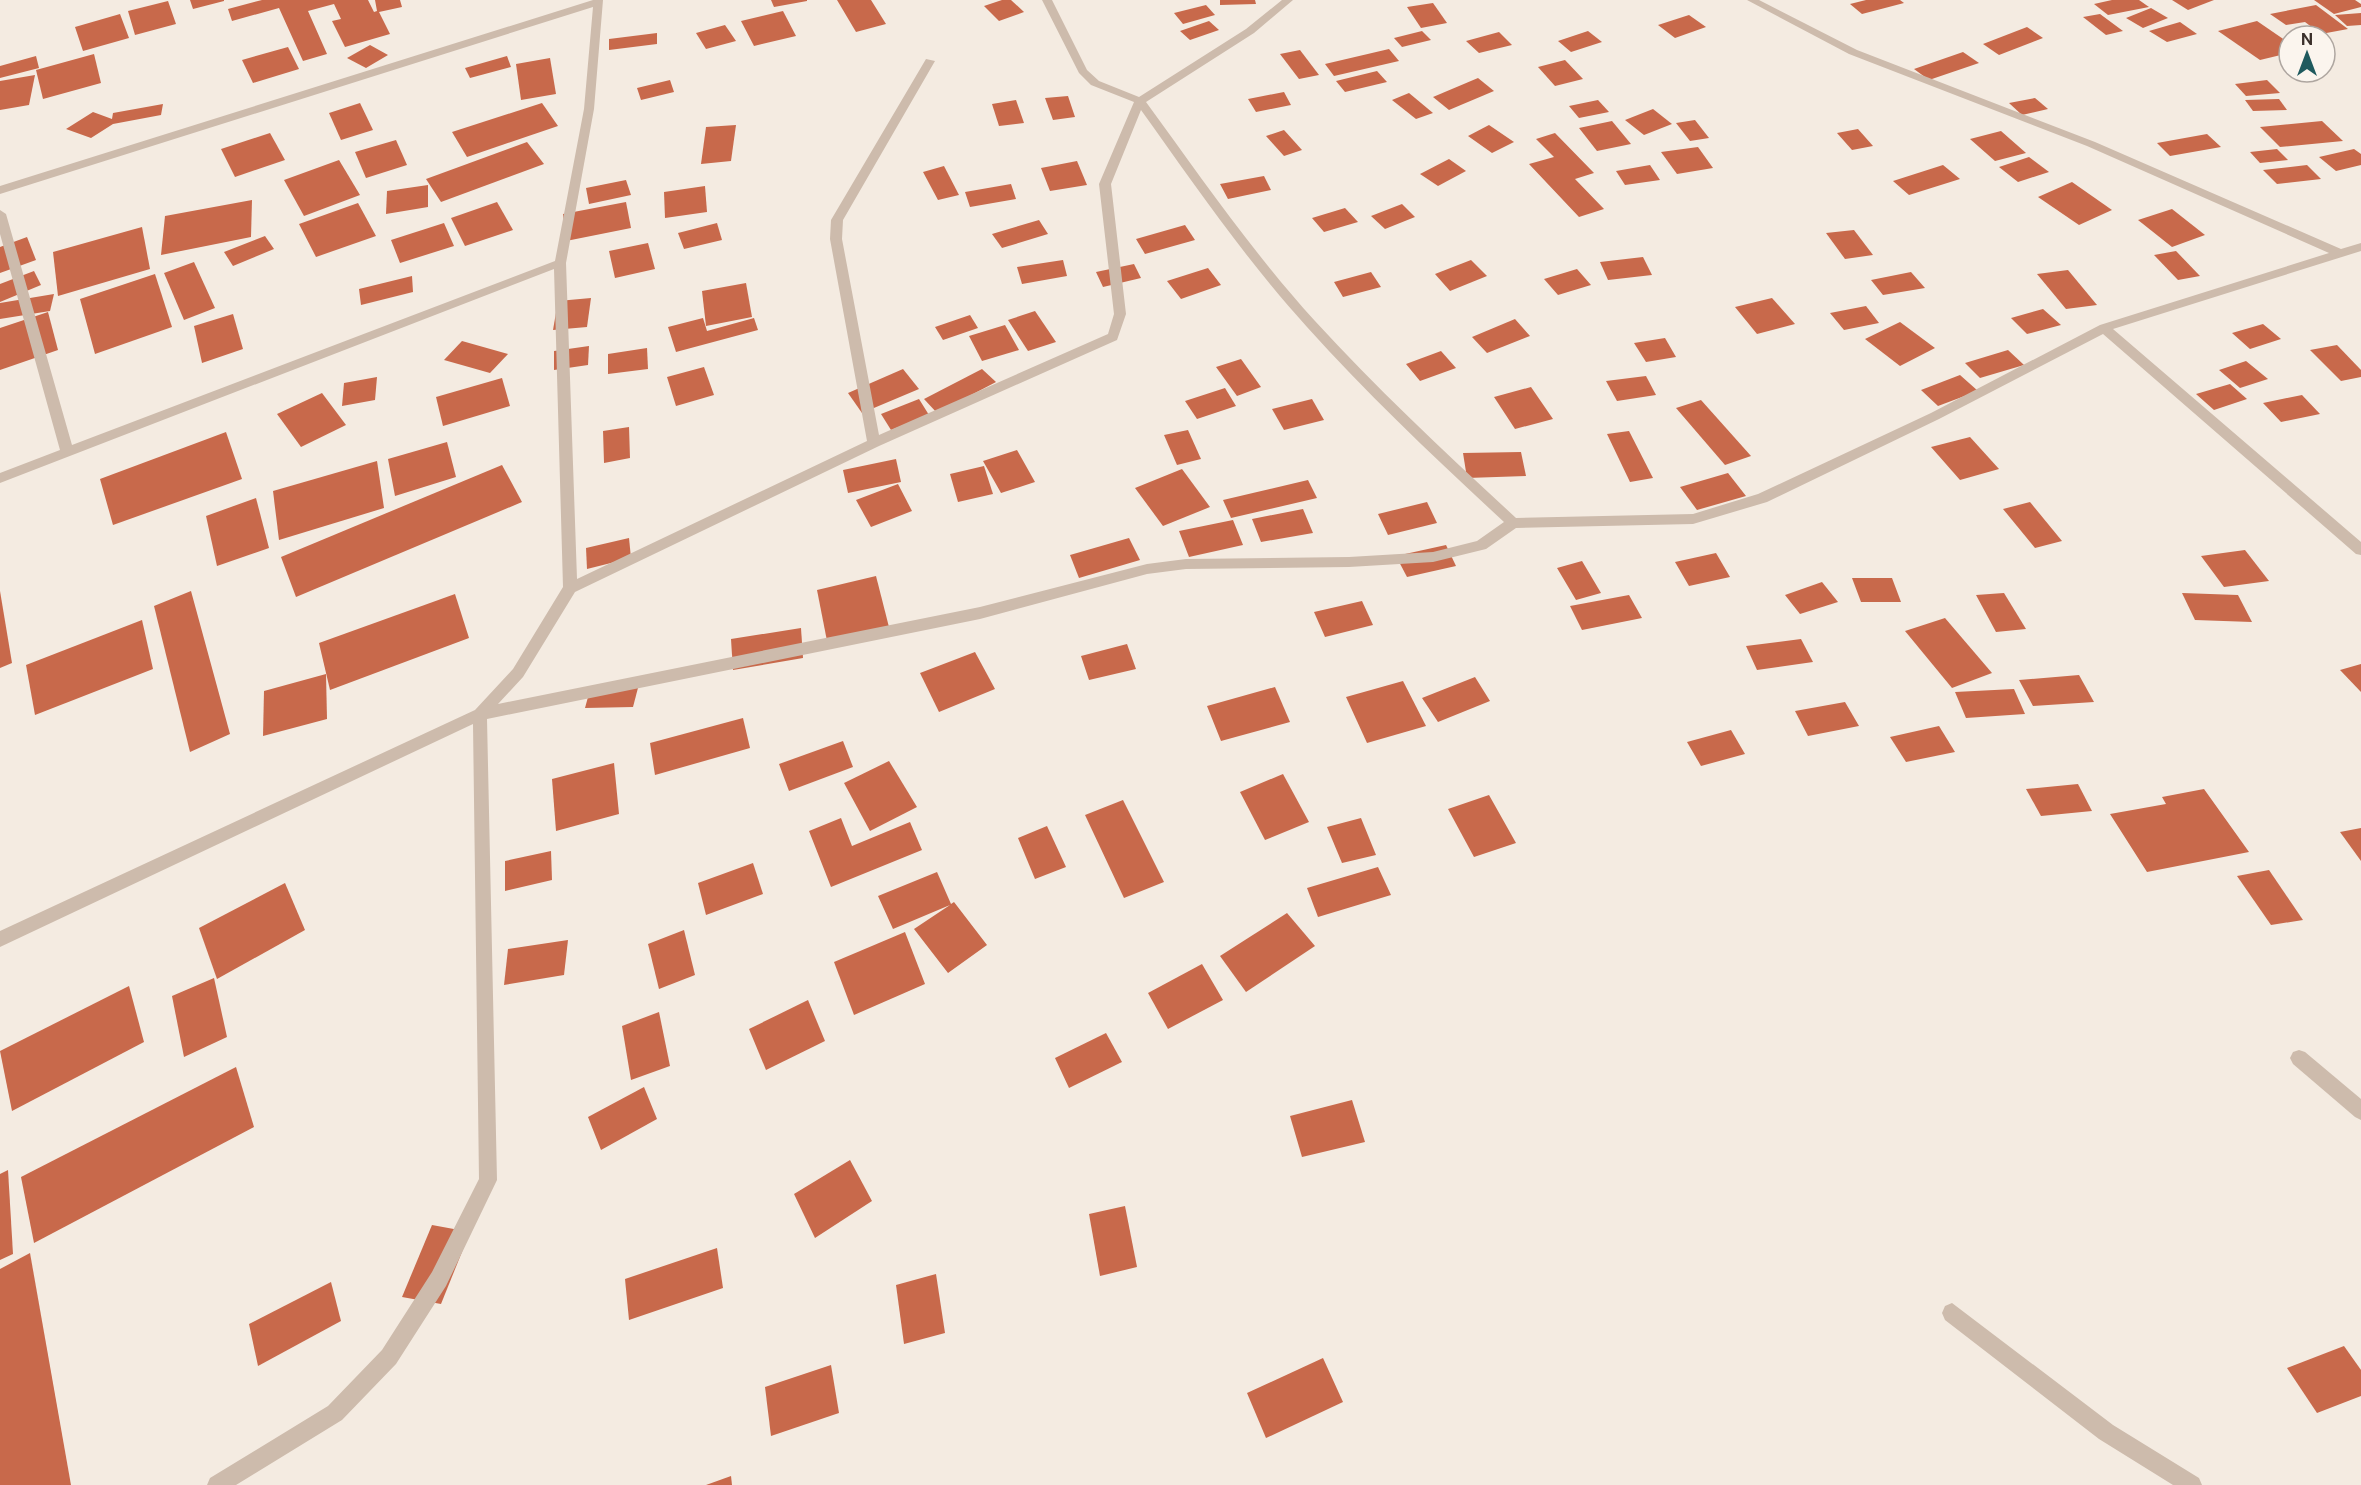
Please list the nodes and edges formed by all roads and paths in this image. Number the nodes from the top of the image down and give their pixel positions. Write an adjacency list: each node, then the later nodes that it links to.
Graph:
1 (1047, 0): 6 (street)
2 (1288, 0): 6 (street)
3 (1752, 0): 10 (street)
4 (597, 1): 7 (street); 11 (street)
5 (930, 61): 13 (street)
6 (1140, 101): 13 (street); 16 (street)
7 (0, 190)
8 (0, 214): 14 (street)
9 (2361, 247): 10 (street)
10 (2339, 253): 12 (street)
11 (560, 263): 14 (street); 18 (street)
12 (2104, 328): 16 (street); 17 (street)
13 (874, 443): 18 (street)
14 (67, 452): 15 (street)
15 (0, 478)
16 (1513, 523): 19 (street)
17 (2361, 550)
18 (570, 588): 19 (street)
19 (480, 714): 20 (street); 24 (street)
20 (0, 939)
21 (2299, 1058): 22 (street)
22 (2361, 1110)
23 (1952, 1313): 25 (street)
24 (218, 1485)
25 (2192, 1485)

